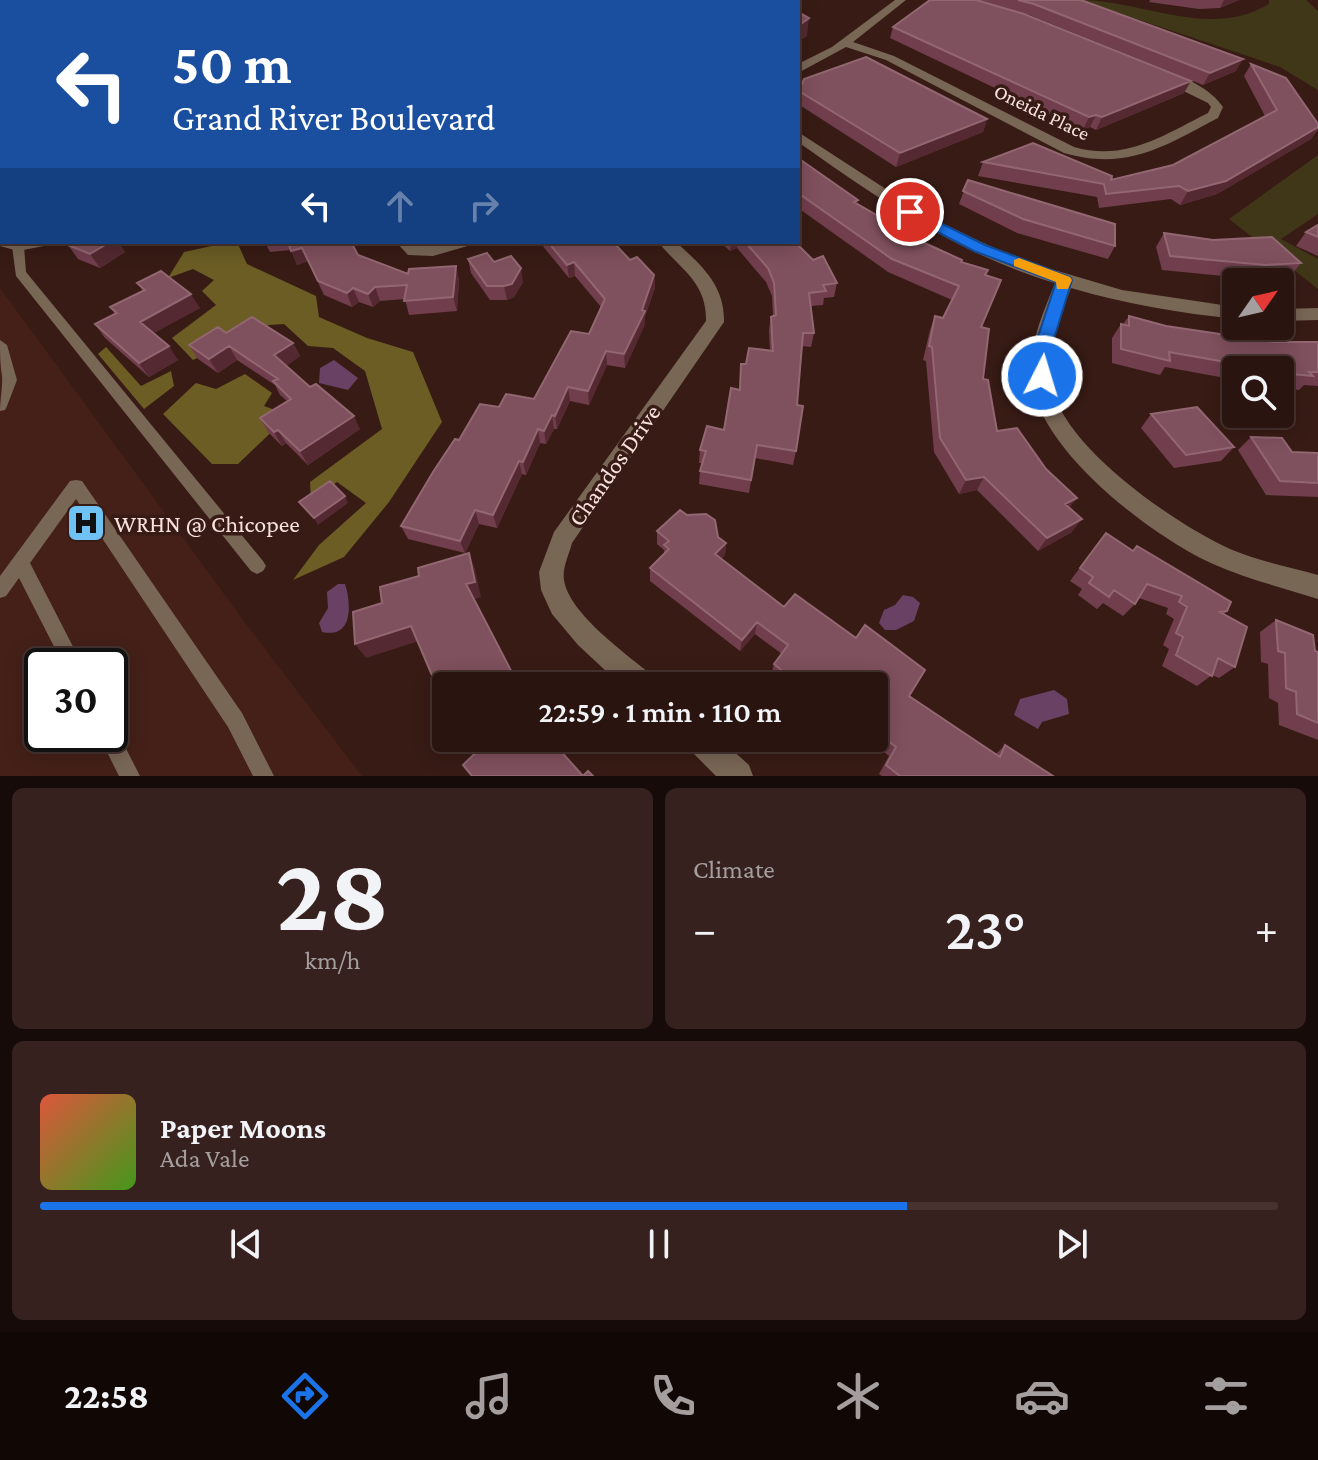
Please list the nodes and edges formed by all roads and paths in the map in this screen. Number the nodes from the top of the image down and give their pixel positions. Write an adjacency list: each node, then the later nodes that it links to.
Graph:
1 (901, 0): 2 (street)
2 (846, 43): 3 (street); 4 (street, Oneida Place)
3 (800, 68)
4 (1156, 73)
5 (800, 137): 10 (street)
6 (7, 244): 17 (lane)
7 (406, 244): 8 (street)
8 (458, 244)
9 (668, 244): 21 (street, Chandos Drive)
10 (1065, 280): 11 (street); 18 (street)
11 (1222, 311)
12 (1318, 314): 13 (street)
13 (1294, 315)
14 (0, 345): 15 (lane)
15 (0, 406)
16 (20, 562): 19 (lane); 20 (lane); 25 (lane)
17 (257, 566)
18 (1318, 587)
19 (0, 590)
20 (65, 648)
21 (628, 672)
22 (117, 752): 24 (lane)
23 (713, 752): 26 (street)
24 (130, 776)
25 (264, 776)
26 (738, 776)

